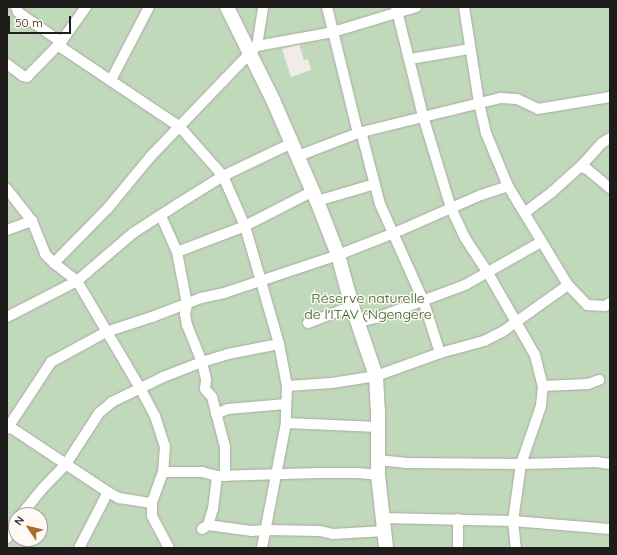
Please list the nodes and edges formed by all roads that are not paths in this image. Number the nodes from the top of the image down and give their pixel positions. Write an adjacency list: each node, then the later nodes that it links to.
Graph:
1 (86, 7): 11 (street)
2 (149, 7): 16 (street)
3 (226, 7): 12 (street)
4 (263, 7): 12 (street)
5 (327, 7): 10 (street)
6 (416, 7): 9 (street)
7 (464, 7): 13 (street)
8 (19, 9): 11 (street)
9 (397, 10): 10 (street); 14 (street)
10 (333, 32): 12 (street); 21 (street)
11 (62, 42): 15 (street); 16 (street)
12 (253, 49): 20 (street); 23 (street)
13 (470, 49): 14 (street); 18 (street)
14 (410, 59): 19 (street)
15 (7, 64)
16 (111, 80): 20 (street)
17 (610, 97): 18 (street)
18 (479, 103): 19 (street); 28 (street)
19 (423, 116): 21 (street); 32 (street)
20 (180, 127): 26 (street); 42 (street)
21 (358, 133): 24 (street); 27 (street)
22 (610, 138): 25 (street)
23 (292, 143): 24 (street); 26 (street)
24 (298, 156): 31 (street)
25 (580, 167): 29 (street); 33 (street)
26 (223, 176): 34 (street); 36 (street)
27 (375, 184): 31 (street); 38 (street)
28 (508, 186): 32 (street); 33 (street)
29 (610, 188)
30 (7, 189): 35 (street)
31 (315, 196): 36 (street); 41 (street)
32 (451, 208): 38 (street); 43 (street)
33 (524, 211): 39 (street)
34 (161, 216): 40 (street); 44 (street)
35 (32, 221): 37 (street); 42 (street)
36 (245, 226): 40 (street); 45 (street)
37 (7, 230)
38 (392, 234): 41 (street); 47 (street)
39 (541, 242): 43 (street); 46 (street)
40 (177, 252): 49 (street)
41 (338, 255): 45 (street); 50 (street)
42 (54, 264): 44 (street)
43 (488, 273): 47 (street); 53 (street)
44 (77, 281): 51 (street); 55 (street)
45 (261, 281): 49 (street); 56 (street)
46 (568, 285): 48 (street); 53 (street)
47 (422, 300): 52 (street); 57 (street)
48 (610, 303)
49 (187, 304): 55 (street); 58 (street)
50 (352, 306): 52 (street); 54 (street)
51 (7, 317)
52 (358, 322): 59 (street)
53 (517, 322): 57 (street); 62 (street)
54 (308, 323)
55 (106, 332): 63 (street); 67 (street)
56 (279, 344): 58 (street); 61 (street)
57 (440, 353): 59 (street)
58 (202, 362): 63 (street); 65 (street)
59 (376, 376): 61 (street); 68 (street)
60 (599, 380): 62 (street)
61 (287, 386): 64 (street)
62 (543, 386): 71 (street)
63 (140, 388): 70 (street); 73 (street)
64 (286, 404): 65 (street); 66 (street)
65 (216, 414): 76 (street)
66 (286, 423): 68 (street); 74 (street)
67 (8, 427): 70 (street)
68 (378, 427): 69 (street)
69 (378, 460): 71 (street); 75 (street)
70 (66, 464): 77 (street); 79 (street)
71 (521, 464): 72 (street); 81 (street)
72 (610, 464)
73 (163, 472): 76 (street); 78 (street)
74 (276, 475): 75 (street); 76 (street); 84 (street)
75 (378, 475): 82 (street)
76 (221, 476): 84 (street)
77 (108, 492): 78 (street); 85 (street)
78 (152, 504): 86 (street)
79 (27, 507)
80 (458, 519): 81 (street); 82 (street); 89 (street)
81 (513, 521): 83 (street); 90 (street)
82 (384, 525): 84 (street); 88 (street)
83 (610, 529)
84 (265, 530): 87 (street)
85 (79, 548)
86 (169, 548)
87 (262, 548)
88 (386, 548)
89 (458, 548)
90 (516, 548)

